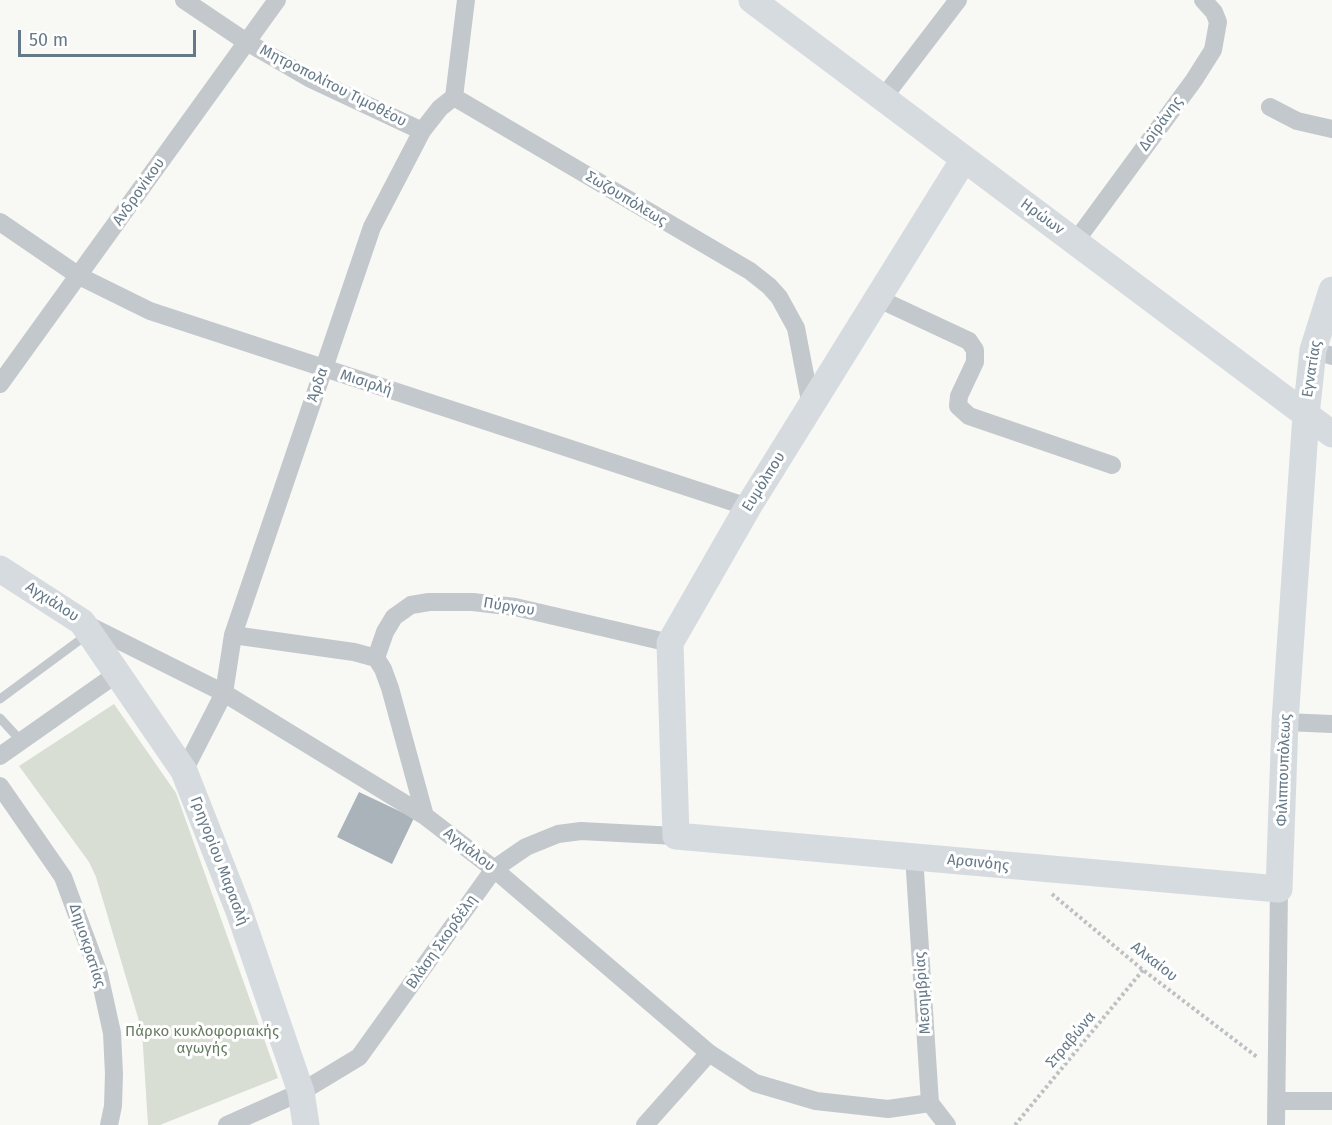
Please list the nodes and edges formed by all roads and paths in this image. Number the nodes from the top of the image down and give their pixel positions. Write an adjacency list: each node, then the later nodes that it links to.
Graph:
1 (184, 0): 7 (street, Μητροπολίτου Τιμοθέου)
2 (278, 0): 7 (street, Ανδρονίκου)
3 (466, 0): 8 (street)
4 (752, 0): 9 (street, Ηρώων)
5 (958, 0): 9 (street)
6 (1203, 0): 15 (street, Δοϊράνης)
7 (245, 42): 12 (street, Μητροπολίτου Τιμοθέου); 16 (street, Ανδρονίκου)
8 (454, 97): 12 (street, Άρδα); 22 (street, Σωζουπόλεως)
9 (883, 98): 13 (street, Ηρώων)
10 (1270, 107): 11 (street)
11 (1332, 129)
12 (422, 130): 20 (street, Άρδα)
13 (964, 159): 15 (street, Ηρώων); 18 (street, Ευμόλπου)
14 (0, 222): 16 (street, Μισιρλή)
15 (1075, 242): 23 (street, Ηρώων)
16 (79, 276): 20 (street, Μισιρλή); 21 (street, Ανδρονίκου)
17 (1332, 290): 19 (street, Εγνατίας)
18 (879, 299): 22 (street, Ευμόλπου); 25 (street)
19 (1322, 353): 23 (street, Εγνατίας)
20 (323, 369): 26 (street, Μισιρλή); 29 (street, Άρδα)
21 (0, 384)
22 (811, 406): 26 (street, Ευμόλπου)
23 (1306, 415): 24 (street, Ηρώων); 36 (street, Φιλιππουπόλεως)
24 (1332, 434)
25 (1112, 465)
26 (748, 507): 30 (street, Ευμόλπου)
27 (0, 569): 28 (street, Αγχιάλου)
28 (86, 627): 32 (street, Γρηγορίου Μαρασλή); 33 (street, Αγχιάλου); 34 (lane)
29 (232, 635): 31 (street); 33 (street, Άρδα)
30 (670, 643): 31 (street, Πύργου); 43 (street)
31 (376, 658): 42 (street)
32 (118, 673): 38 (street); 40 (street, Γρηγορίου Μαρασλή)
33 (224, 693): 40 (street, Άρδα); 42 (street, Αγχιάλου)
34 (0, 699)
35 (0, 718): 38 (lane)
36 (1285, 722): 37 (street); 47 (street, Φιλιππουπόλεως)
37 (1332, 724)
38 (22, 742): 39 (street)
39 (0, 756)
40 (184, 771): 51 (street, Γρηγορίου Μαρασλή)
41 (0, 786): 55 (street, Δημοκρατίας)
42 (425, 816): 46 (street, Αγχιάλου)
43 (676, 836): 44 (street, Αρσινόης); 46 (street, Βλάση Σκορδέλη)
44 (914, 856): 45 (street, Αρσινόης); 54 (street, Μεσημβρίας)
45 (1019, 867): 47 (street, Αρσινόης); 48 (path, Αλκαίου)
46 (494, 869): 49 (street, Αγχιάλου); 51 (street, Βλάση Σκορδέλη)
47 (1280, 889): 50 (street, Φιλιππουπόλεως)
48 (1143, 970): 50 (path, Αλκαίου); 60 (path, Στραβώνα)
49 (709, 1053): 54 (street, Αγχιάλου); 58 (street)
50 (1277, 1073): 52 (street, Φιλιππουπόλεως)
51 (301, 1092): 56 (street, Βλάση Σκορδέλη); 57 (street, Γρηγορίου Μαρασλή)
52 (1277, 1101): 53 (street); 61 (street, Φιλιππουπόλεως)
53 (1332, 1101)
54 (930, 1102): 59 (street)
55 (109, 1125)
56 (227, 1125)
57 (306, 1125)
58 (645, 1125)
59 (947, 1125)
60 (1015, 1125)
61 (1276, 1125)

